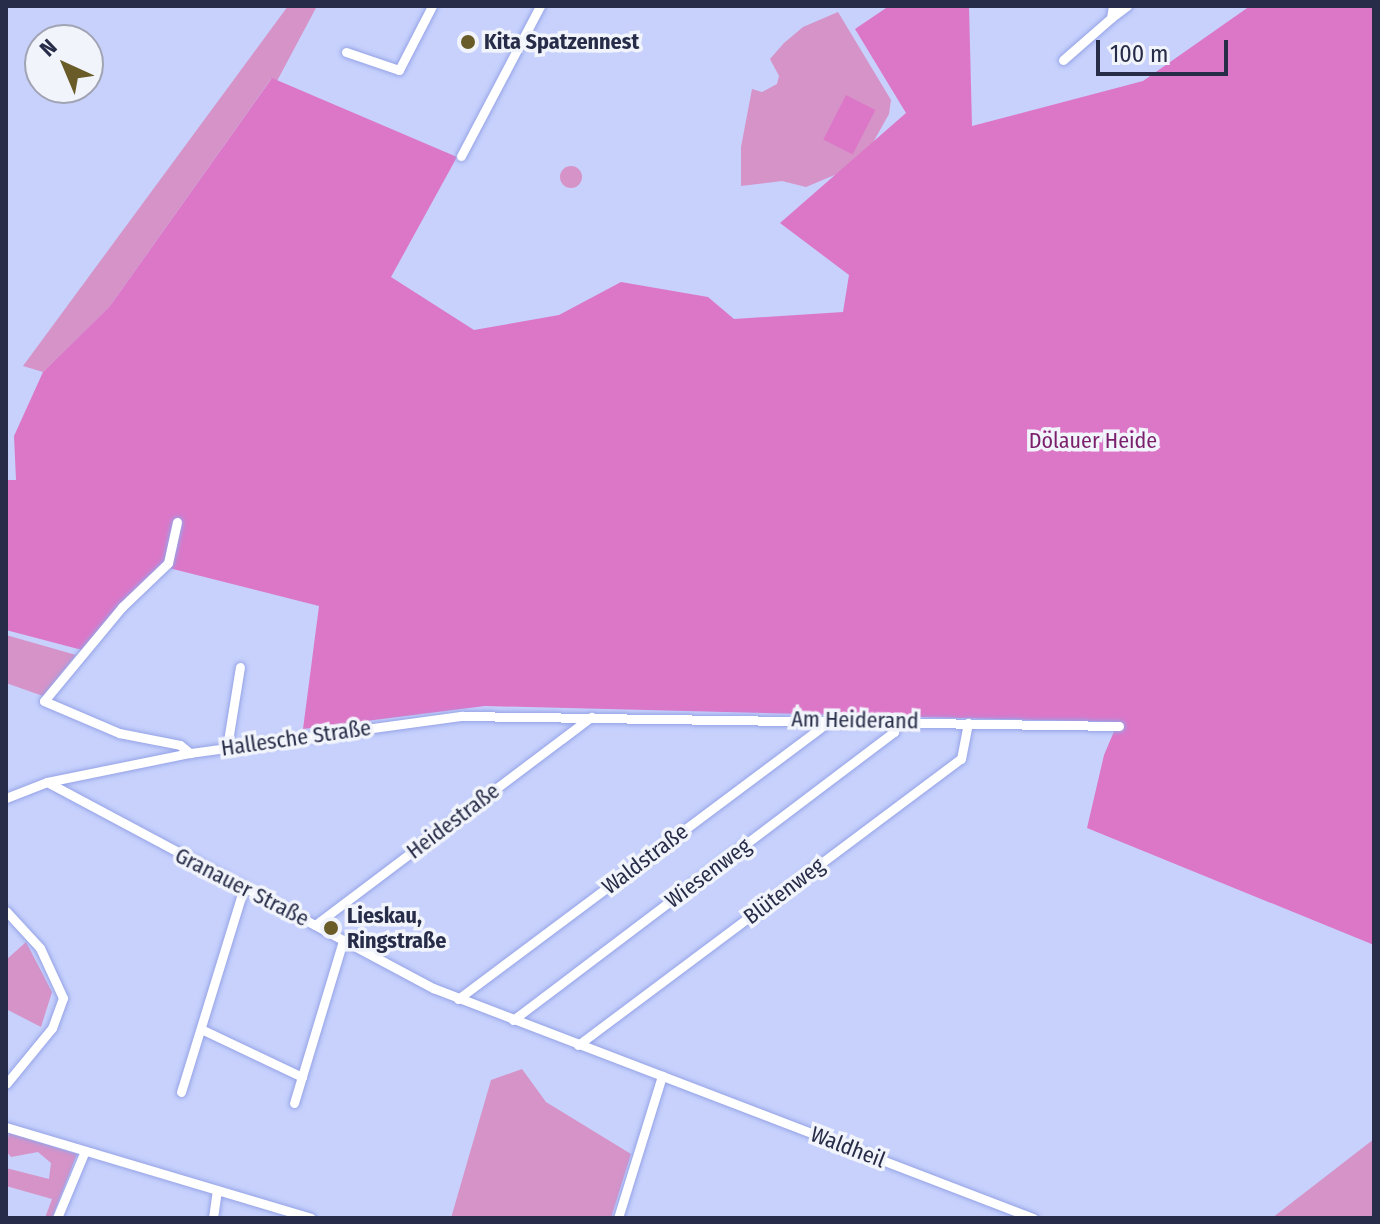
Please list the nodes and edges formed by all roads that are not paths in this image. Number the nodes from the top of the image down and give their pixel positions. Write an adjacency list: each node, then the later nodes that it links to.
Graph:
1 (432, 6): 6 (street)
2 (540, 6): 8 (street)
3 (1113, 6): 5 (street)
4 (1127, 6): 5 (street)
5 (1111, 18): 7 (street)
6 (346, 52)
7 (1063, 60)
8 (461, 156)
9 (177, 522): 17 (street)
10 (240, 667): 16 (street)
11 (591, 717): 12 (street, Am Heiderand); 16 (street, Hallesche Straße); 22 (street, Heidestraße)
12 (832, 719): 13 (street, Am Heiderand); 24 (street, Waldstraße)
13 (896, 721): 14 (street, Am Heiderand); 25 (street, Wiesenweg)
14 (968, 723): 15 (street, Am Heiderand); 27 (street, Blütenweg)
15 (1119, 726)
16 (227, 747): 17 (street, Hallesche Straße)
17 (190, 753): 18 (street, Hallesche Straße)
18 (47, 782): 19 (street, Hallesche Straße); 20 (street, Granauer Straße)
19 (6, 798)
20 (244, 887): 22 (street, Granauer Straße); 26 (street)
21 (6, 911): 30 (street)
22 (315, 925): 23 (street, Granauer Straße)
23 (343, 941): 24 (street, Granauer Straße); 29 (street)
24 (458, 999): 25 (street, Granauer Straße)
25 (513, 1020): 27 (street, Granauer Straße)
26 (201, 1029): 29 (street); 31 (street)
27 (578, 1045): 28 (street, Granauer Straße)
28 (662, 1076): 40 (street); 41 (street, Waldheil)
29 (302, 1077): 32 (street)
30 (6, 1084)
31 (181, 1092)
32 (294, 1103)
33 (6, 1127): 34 (street)
34 (84, 1153): 35 (street); 37 (street)
35 (217, 1191): 36 (street); 38 (street)
36 (289, 1215): 39 (street)
37 (57, 1218)
38 (213, 1218)
39 (311, 1218)
40 (618, 1218)
41 (1033, 1218)

